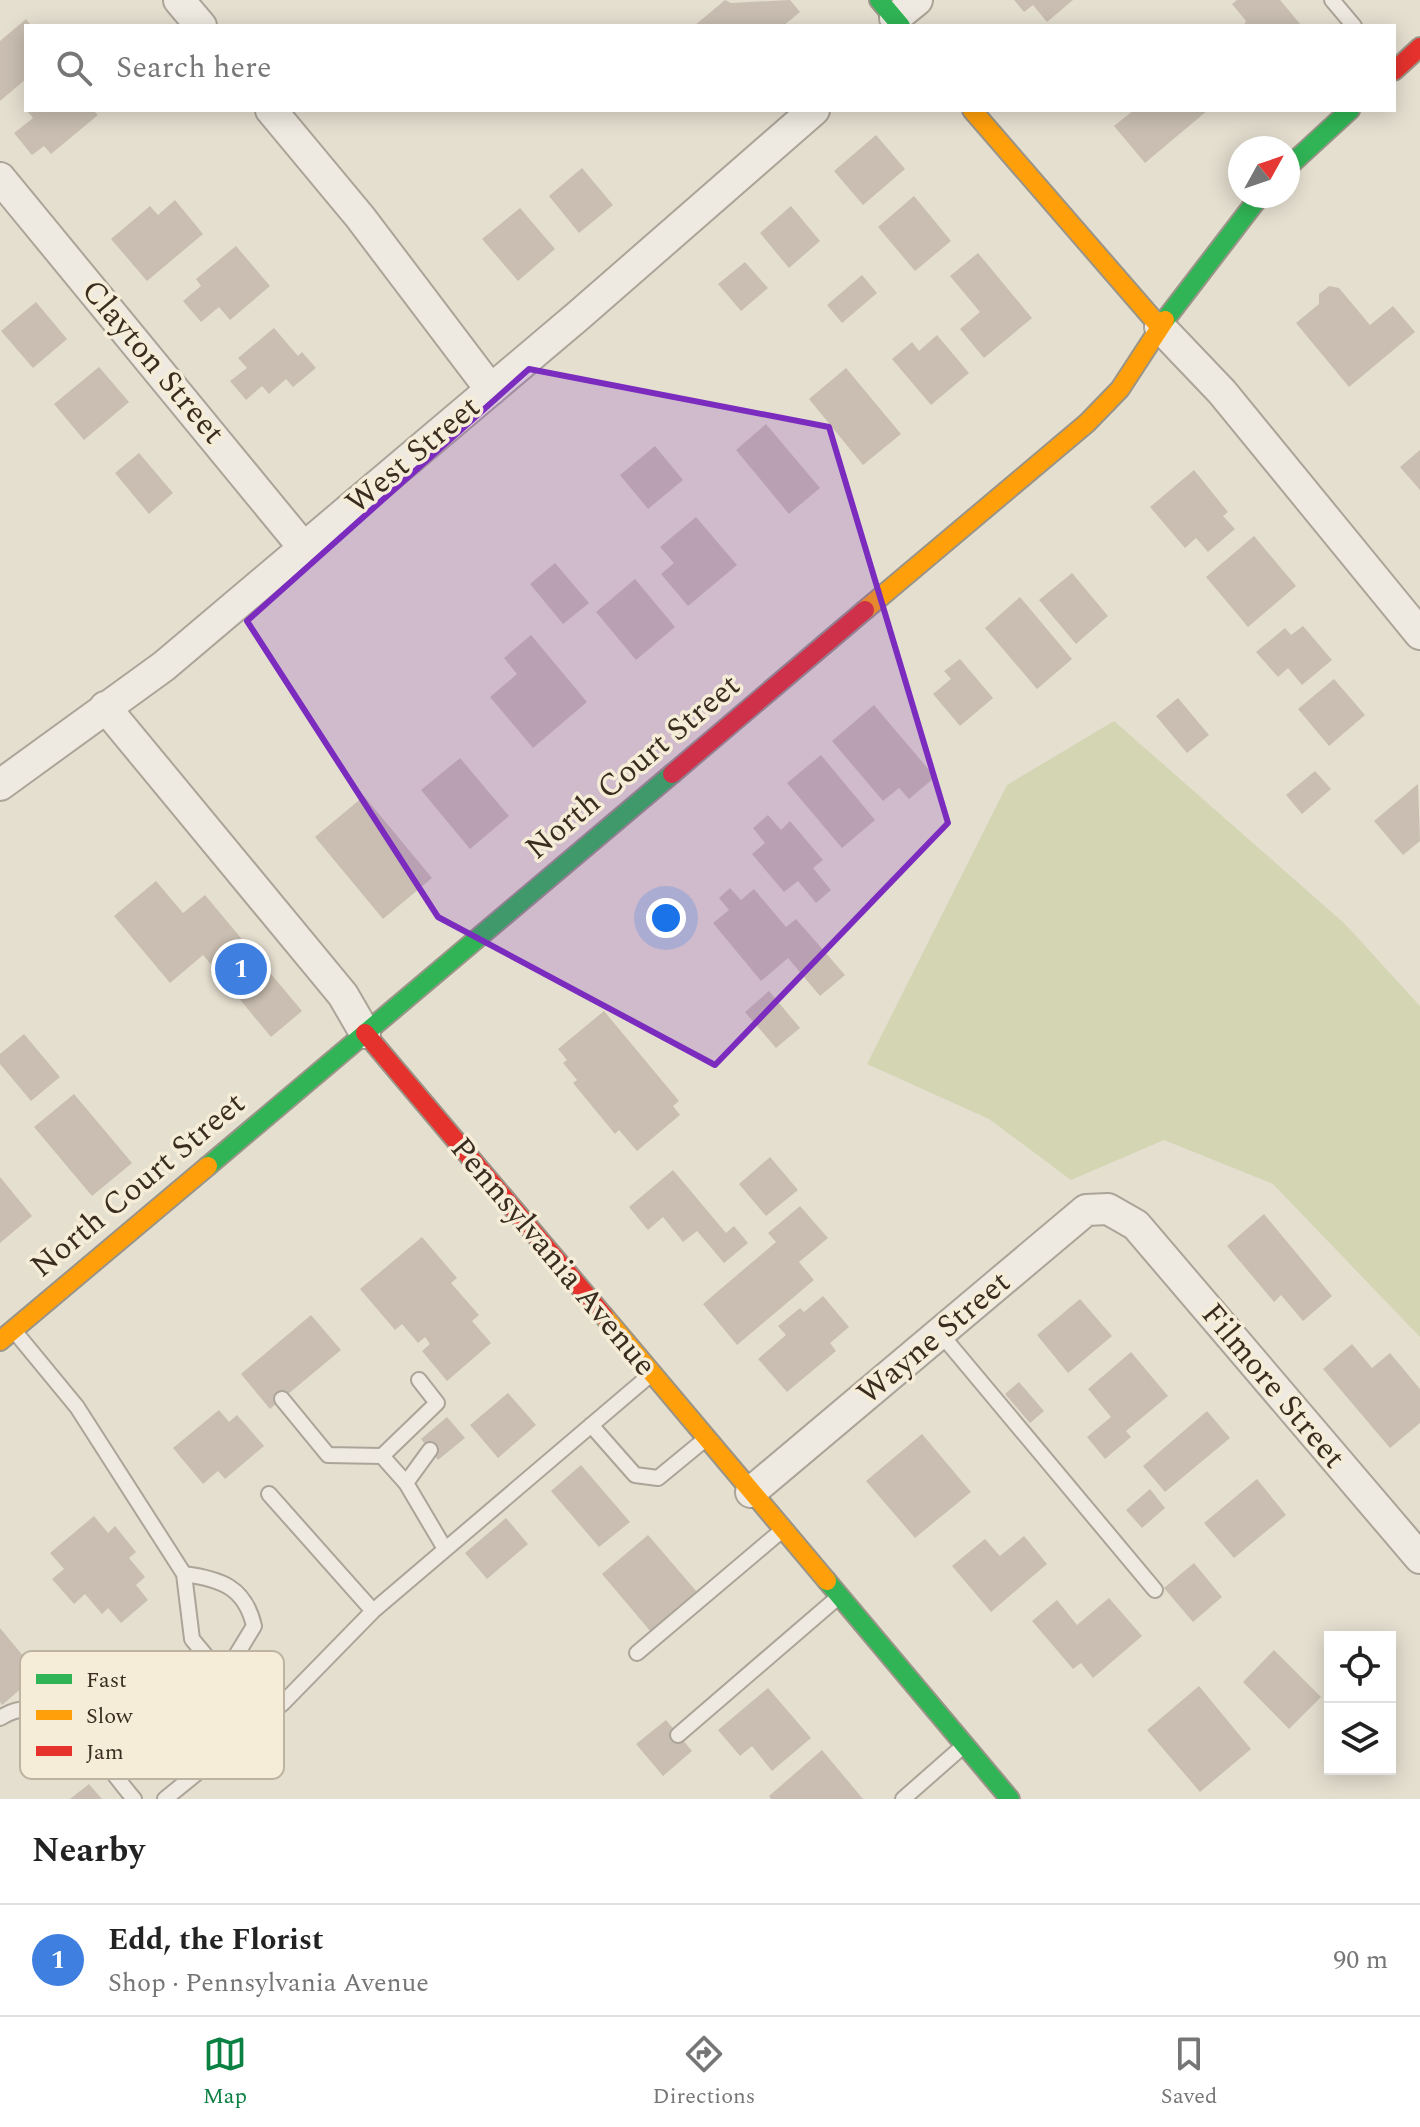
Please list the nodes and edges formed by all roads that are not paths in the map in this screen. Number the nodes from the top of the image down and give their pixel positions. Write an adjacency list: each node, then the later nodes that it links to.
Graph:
1 (179, 0): 3 (street)
2 (1332, 0): 4 (lane)
3 (199, 24)
4 (1352, 24)
5 (1420, 47): 6 (main road)
6 (1396, 68)
7 (273, 112): 15 (street)
8 (812, 112): 15 (street, West Street)
9 (974, 112): 14 (main road)
10 (1348, 112): 11 (main road)
11 (1300, 156)
12 (0, 178): 16 (street, Clayton Street)
13 (1251, 208): 14 (main road, North Court Street)
14 (1160, 327): 17 (street); 20 (main road, North Court Street)
15 (491, 390): 16 (street, West Street)
16 (304, 548): 18 (street, West Street)
17 (1420, 634)
18 (105, 707): 19 (street, West Street); 20 (street, Pennsylvania Avenue)
19 (0, 785)
20 (365, 1033): 23 (main road, North Court Street); 24 (main road, Pennsylvania Avenue)
21 (1123, 1217): 22 (street, Wayne Street); 36 (street, Filmore Street)
22 (940, 1333): 32 (street, Wayne Street); 38 (lane)
23 (6, 1335): 37 (lane)
24 (652, 1374): 27 (lane); 28 (main road, Pennsylvania Avenue)
25 (419, 1380): 30 (lane)
26 (282, 1399): 30 (lane)
27 (591, 1425): 28 (lane); 35 (lane)
28 (707, 1438): 32 (main road, Pennsylvania Avenue)
29 (430, 1450): 31 (lane)
30 (382, 1456): 31 (lane)
31 (406, 1483): 35 (lane)
32 (751, 1492): 34 (main road, Pennsylvania Avenue)
33 (269, 1494): 40 (lane)
34 (783, 1529): 39 (main road, Pennsylvania Avenue); 43 (lane)
35 (445, 1549): 40 (lane)
36 (1420, 1558)
37 (184, 1574): 41 (lane); 42 (lane)
38 (1155, 1590)
39 (839, 1596): 47 (lane); 48 (main road, Pennsylvania Avenue)
40 (373, 1611): 44 (lane)
41 (202, 1651)
42 (239, 1651)
43 (637, 1653)
44 (284, 1698)
45 (20, 1709): 46 (lane)
46 (0, 1718)
47 (678, 1735)
48 (965, 1745): 53 (lane); 54 (main road, Pennsylvania Avenue)
49 (117, 1779): 51 (lane)
50 (189, 1779): 52 (lane)
51 (134, 1799)
52 (165, 1799)
53 (903, 1799)
54 (1010, 1799)

